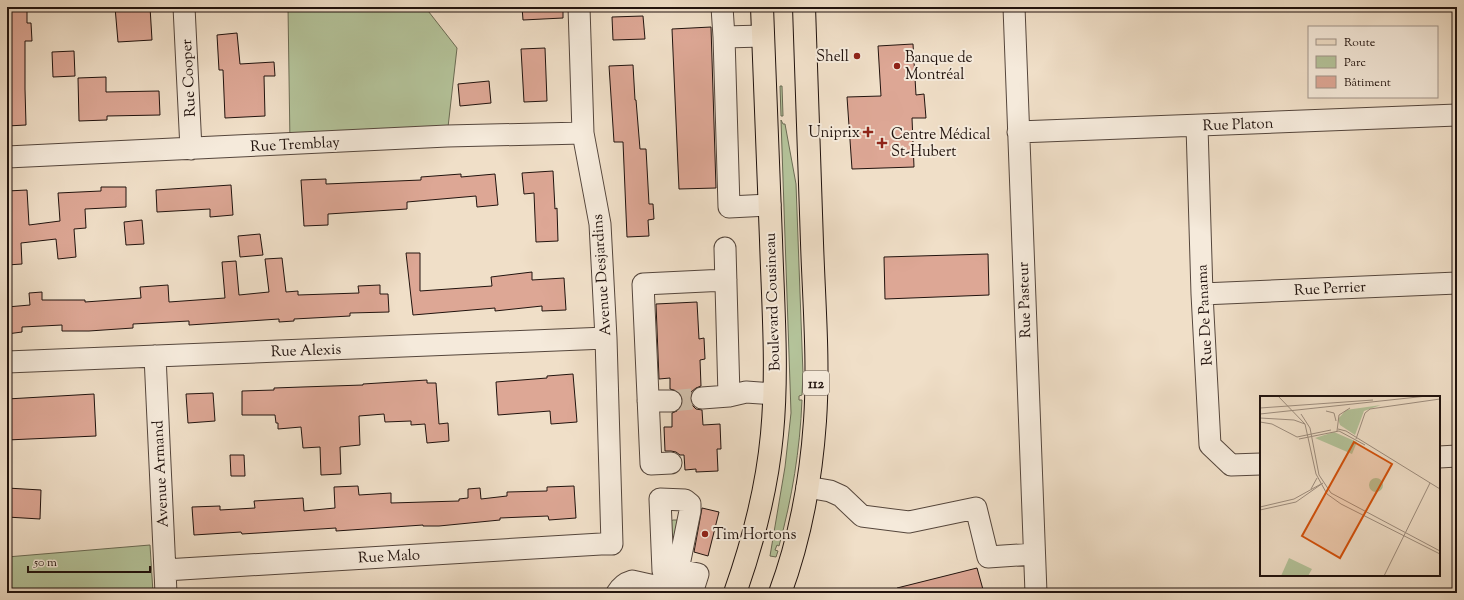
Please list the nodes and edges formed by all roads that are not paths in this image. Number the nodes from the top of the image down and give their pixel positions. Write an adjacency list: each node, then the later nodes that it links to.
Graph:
1 (184, 7): 13 (street, Rue Cooper)
2 (579, 7): 12 (street, Avenue Desjardins)
3 (722, 7): 8 (street)
4 (762, 7): 7 (main road, Boulevard Cousineau)
5 (804, 7): 32 (main road, 112)
6 (1014, 7): 11 (street, Rue Pasteur)
7 (763, 36): 8 (street); 15 (main road, Boulevard Cousineau)
8 (724, 37): 15 (street)
9 (1457, 115): 10 (street, Rue Platon)
10 (1197, 126): 11 (street, Rue Platon); 19 (street, Rue De Panama)
11 (1018, 132): 34 (street, Rue Pasteur)
12 (582, 133): 13 (street, Rue Tremblay); 20 (street, Avenue Desjardins)
13 (191, 149): 14 (street, Rue Tremblay)
14 (7, 158)
15 (770, 205): 23 (main road, Boulevard Cousineau)
16 (725, 248): 17 (street)
17 (726, 280): 24 (street); 27 (street)
18 (1457, 283): 19 (street, Rue Perrier)
19 (1202, 294): 31 (street, Rue De Panama)
20 (606, 338): 21 (street, Rue Alexis); 33 (street, Avenue Desjardins)
21 (155, 356): 22 (street, Rue Alexis); 35 (street, Avenue Armand)
22 (7, 362)
23 (774, 394): 24 (street); 41 (main road, Boulevard Cousineau)
24 (729, 396): 25 (street)
25 (702, 398)
26 (671, 400): 27 (street)
27 (648, 401): 30 (street)
28 (1457, 456): 29 (street)
29 (1440, 457)
30 (671, 463)
31 (1260, 464)
32 (807, 487): 34 (street); 42 (main road, 112)
33 (612, 544): 35 (street, Rue Malo)
34 (1034, 554): 43 (street, Rue Pasteur)
35 (165, 570): 37 (street, Avenue Armand)
36 (678, 570): 36 (street); 40 (street)
37 (166, 593)
38 (617, 593): 39 (street)
39 (686, 593)
40 (692, 593)
41 (735, 593)
42 (780, 593)
43 (1036, 593)

